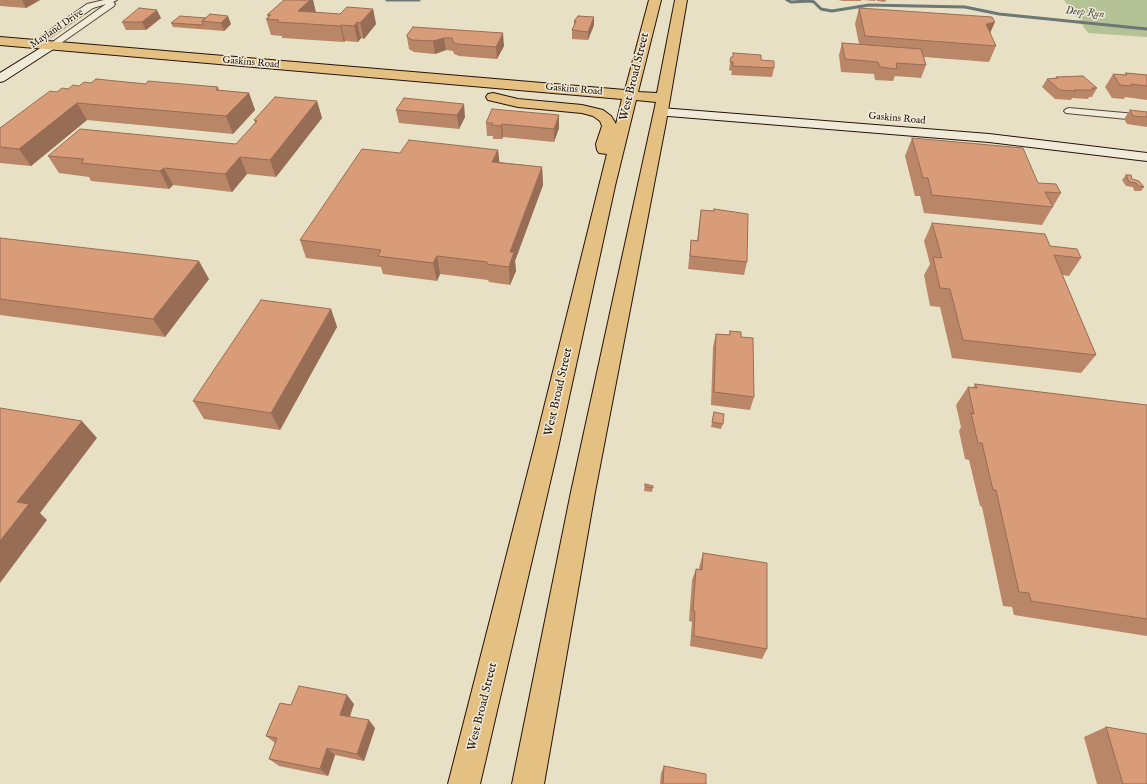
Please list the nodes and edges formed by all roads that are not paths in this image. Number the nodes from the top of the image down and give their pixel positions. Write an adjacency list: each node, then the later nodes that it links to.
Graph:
1 (113, 0): 6 (street, Mayland Drive); 7 (street, Mayland Drive)
2 (655, 0): 4 (main road, West Broad Street)
3 (681, 0): 14 (main road, West Broad Street)
4 (650, 21): 13 (main road); 14 (main road, West Broad Street)
5 (0, 41): 6 (main road, Gaskins Road)
6 (34, 44): 7 (main road, Gaskins Road); 8 (main road, Mayland Drive)
7 (51, 46): 9 (main road, Mayland Drive); 13 (main road, Gaskins Road)
8 (12, 57): 9 (main road); 11 (main road)
9 (32, 58): 10 (main road); 11 (main road, Mayland Drive)
10 (52, 60)
11 (11, 70): 12 (main road, Mayland Drive)
12 (0, 78)
13 (571, 90): 14 (main road, Gaskins Road)
14 (649, 105): 19 (main road, Gaskins Road); 20 (main road, West Broad Street); 20 (main road, Gaskins Road); 22 (main road, West Broad Street)
15 (757, 107): 18 (main road, Gaskins Road)
16 (1069, 111): 17 (street)
17 (1147, 118)
18 (1147, 146)
19 (1147, 157)
20 (607, 186): 21 (main road, West Broad Street)
21 (464, 784)
22 (528, 784)

